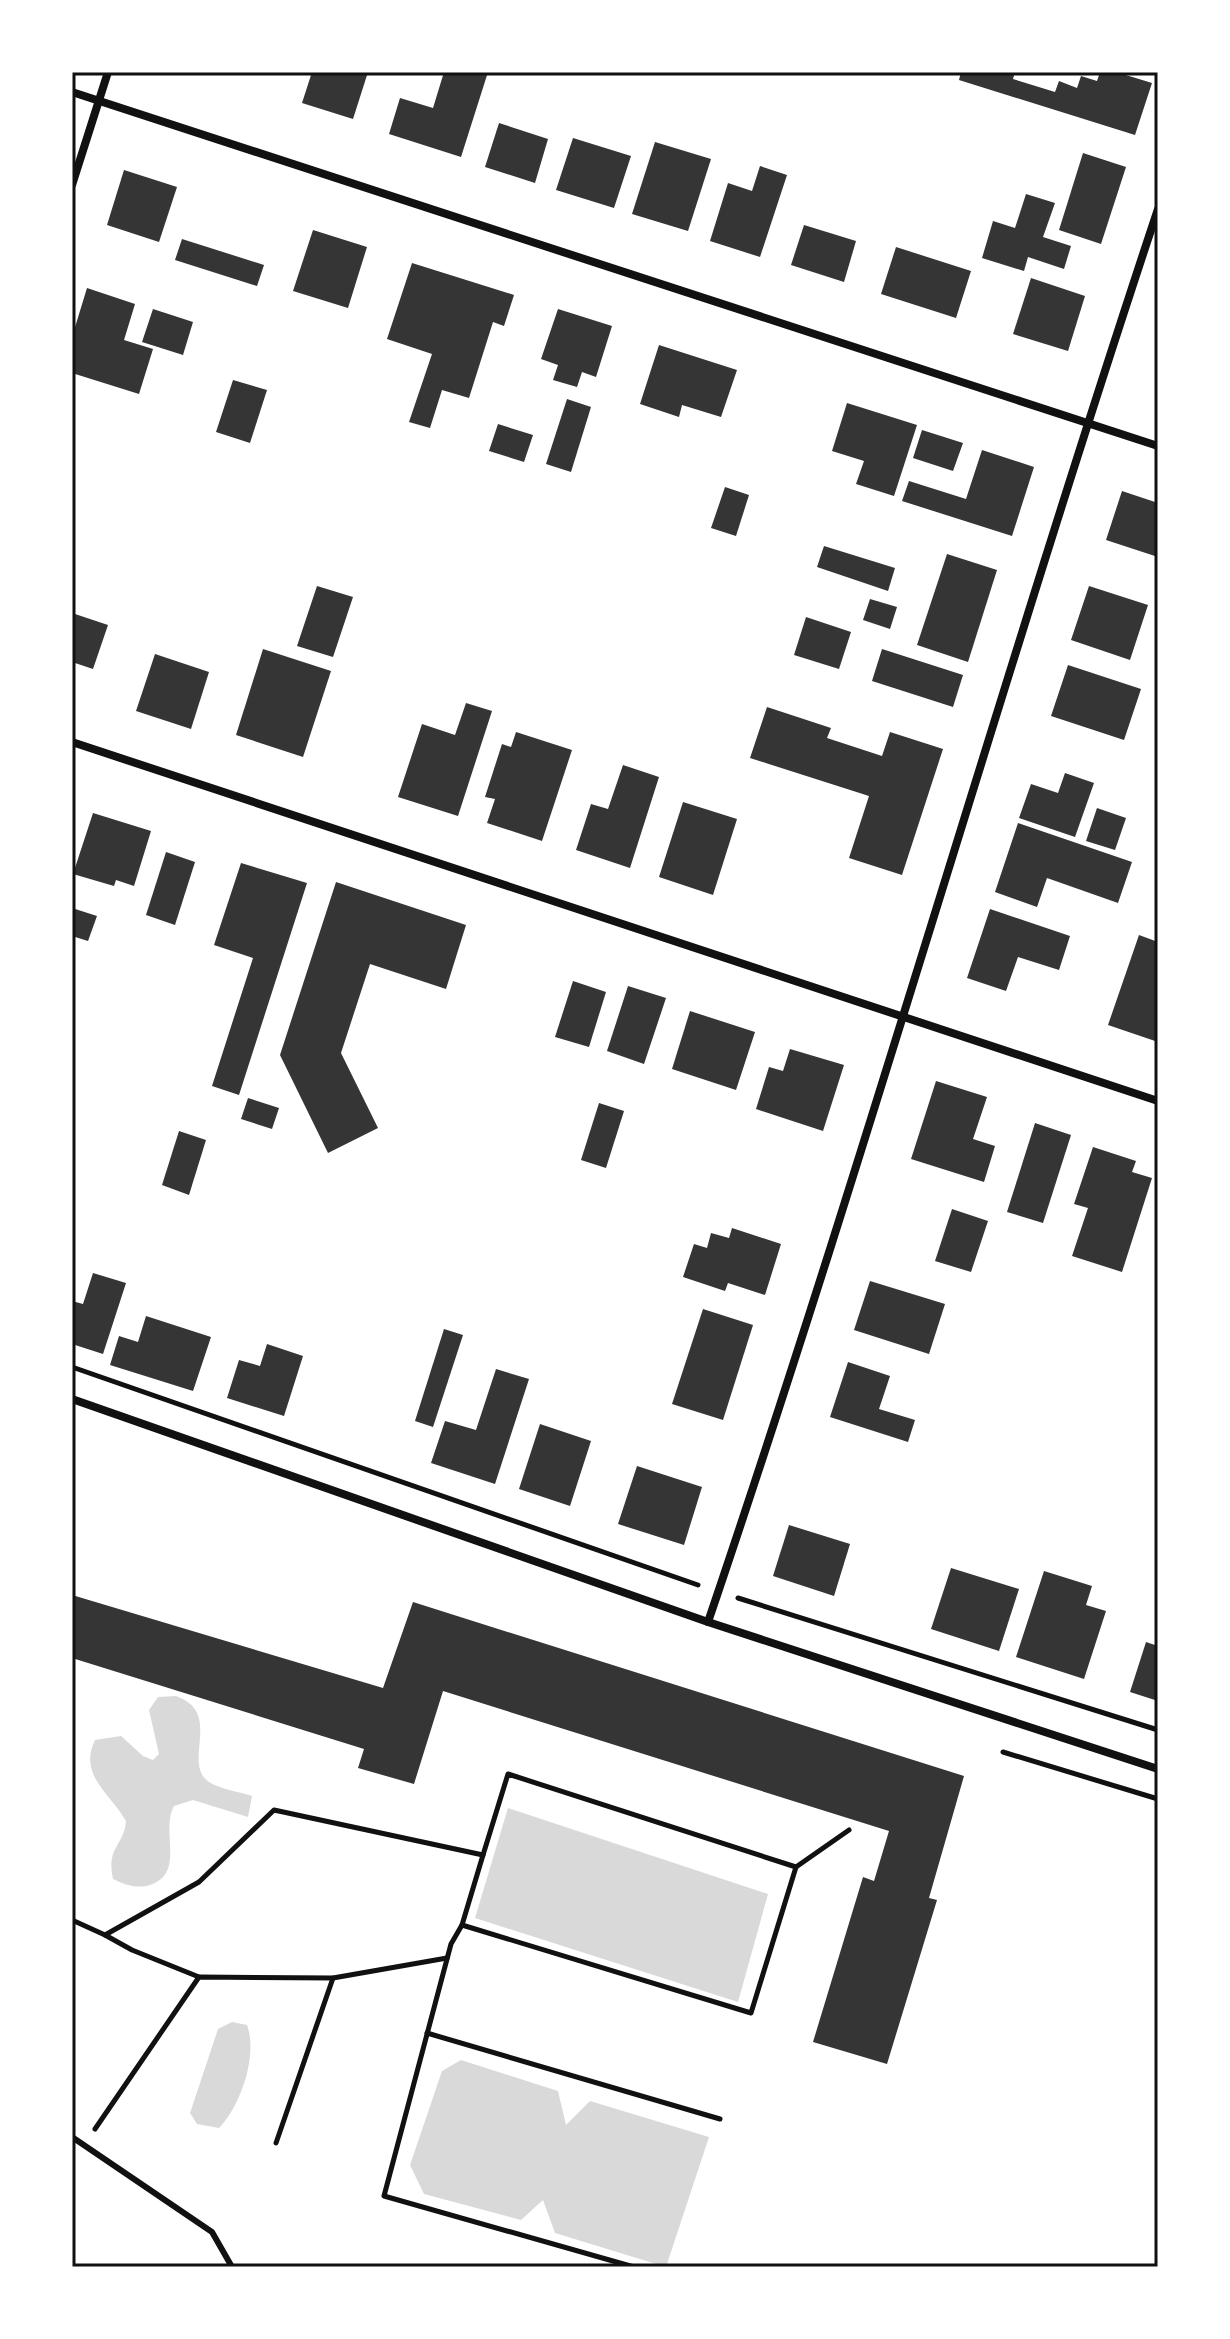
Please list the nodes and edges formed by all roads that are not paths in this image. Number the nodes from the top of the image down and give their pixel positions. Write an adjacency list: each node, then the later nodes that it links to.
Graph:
1 (108, 72): 3 (street)
2 (72, 92): 3 (street)
3 (99, 101): 4 (street); 6 (street)
4 (72, 185)
5 (1158, 209): 6 (street)
6 (1087, 423): 7 (street); 9 (street)
7 (1158, 446)
8 (72, 742): 9 (street)
9 (905, 1014): 10 (street); 12 (street)
10 (1158, 1101)
11 (72, 1399): 12 (street)
12 (708, 1622): 13 (street)
13 (1158, 1769)
14 (72, 2137): 15 (lane)
15 (232, 2267)

